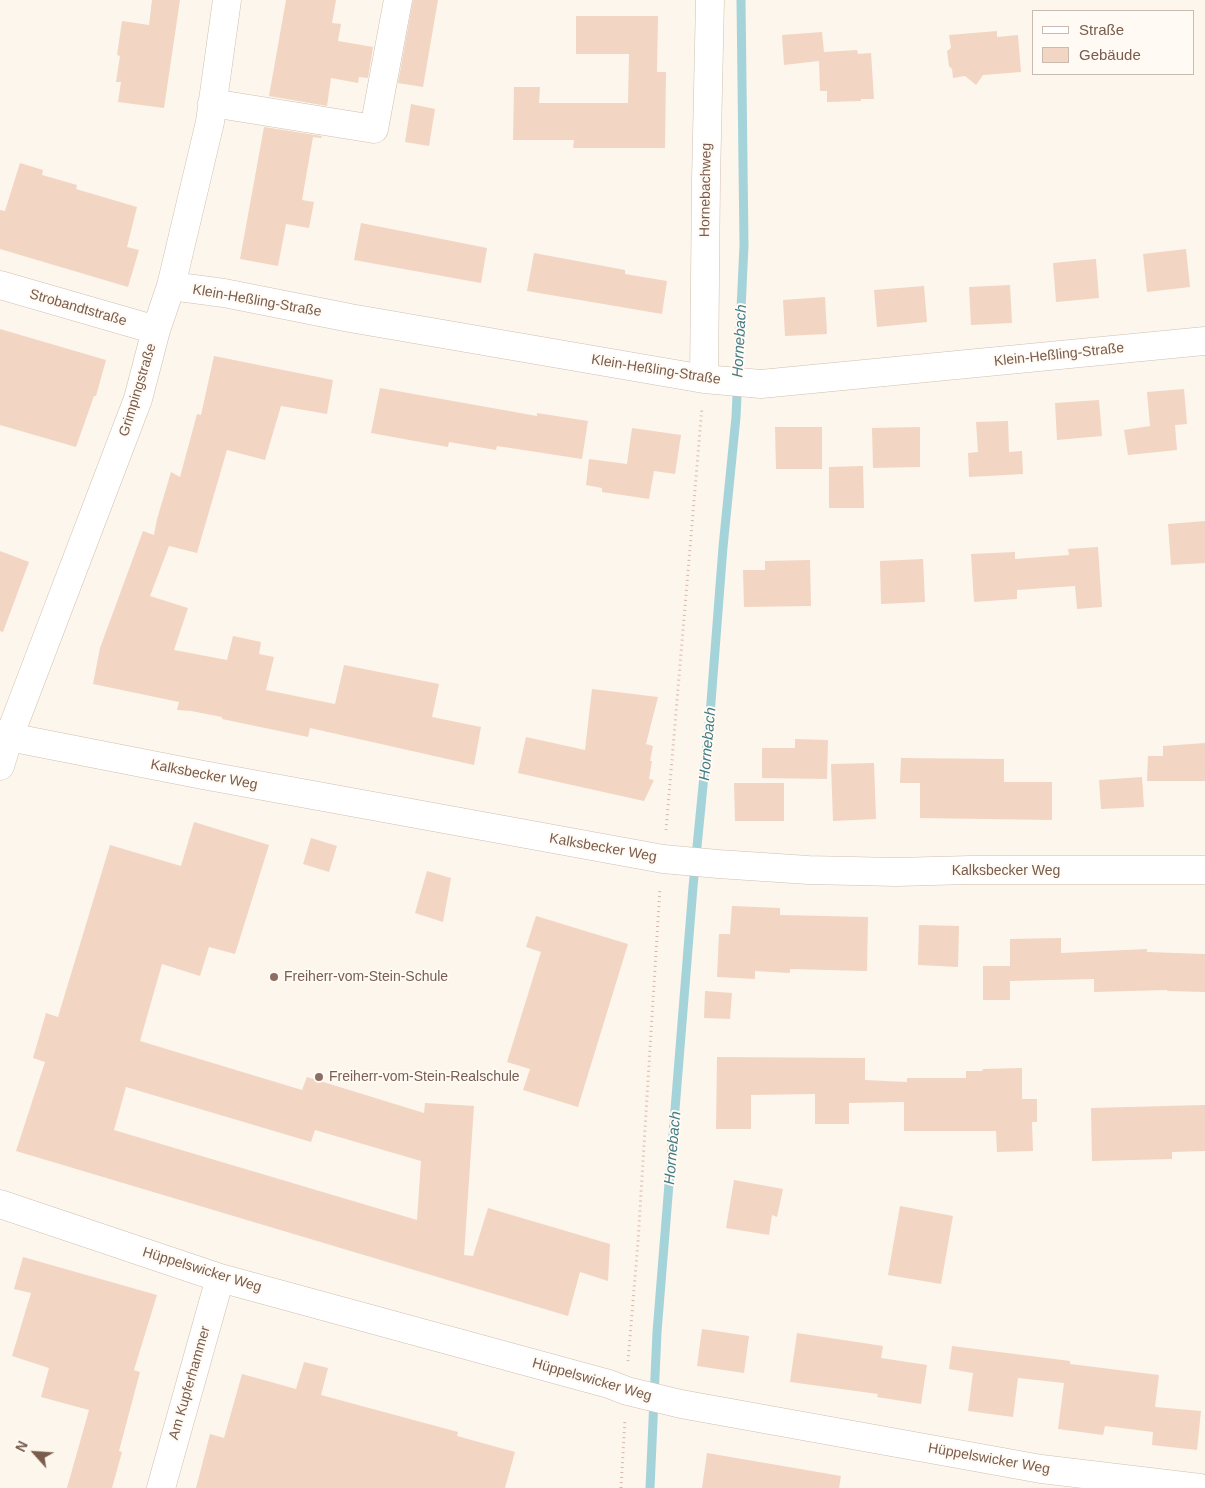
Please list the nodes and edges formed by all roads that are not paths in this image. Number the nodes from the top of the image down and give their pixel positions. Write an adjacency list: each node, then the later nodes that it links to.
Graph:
1 (227, 0): 4 (street, Grimpingstraße)
2 (398, 0): 4 (street)
3 (710, 0): 9 (street, Hornebachweg)
4 (212, 103): 6 (street, Grimpingstraße)
5 (0, 285): 7 (street, Strobandtstraße)
6 (171, 286): 7 (street, Grimpingstraße); 9 (street, Klein-Heßling-Straße)
7 (156, 330): 10 (street, Grimpingstraße)
8 (1205, 341): 9 (street, Klein-Heßling-Straße)
9 (704, 379)
10 (4, 736): 11 (street, Grimpingstraße); 12 (street, Kalksbecker Weg)
11 (0, 766)
12 (1205, 870)
13 (0, 1204): 14 (street, Hüppelswicker Weg)
14 (220, 1278): 15 (street, Am Kupferhammer); 16 (street, Hüppelswicker Weg)
15 (161, 1488)
16 (1200, 1488)

